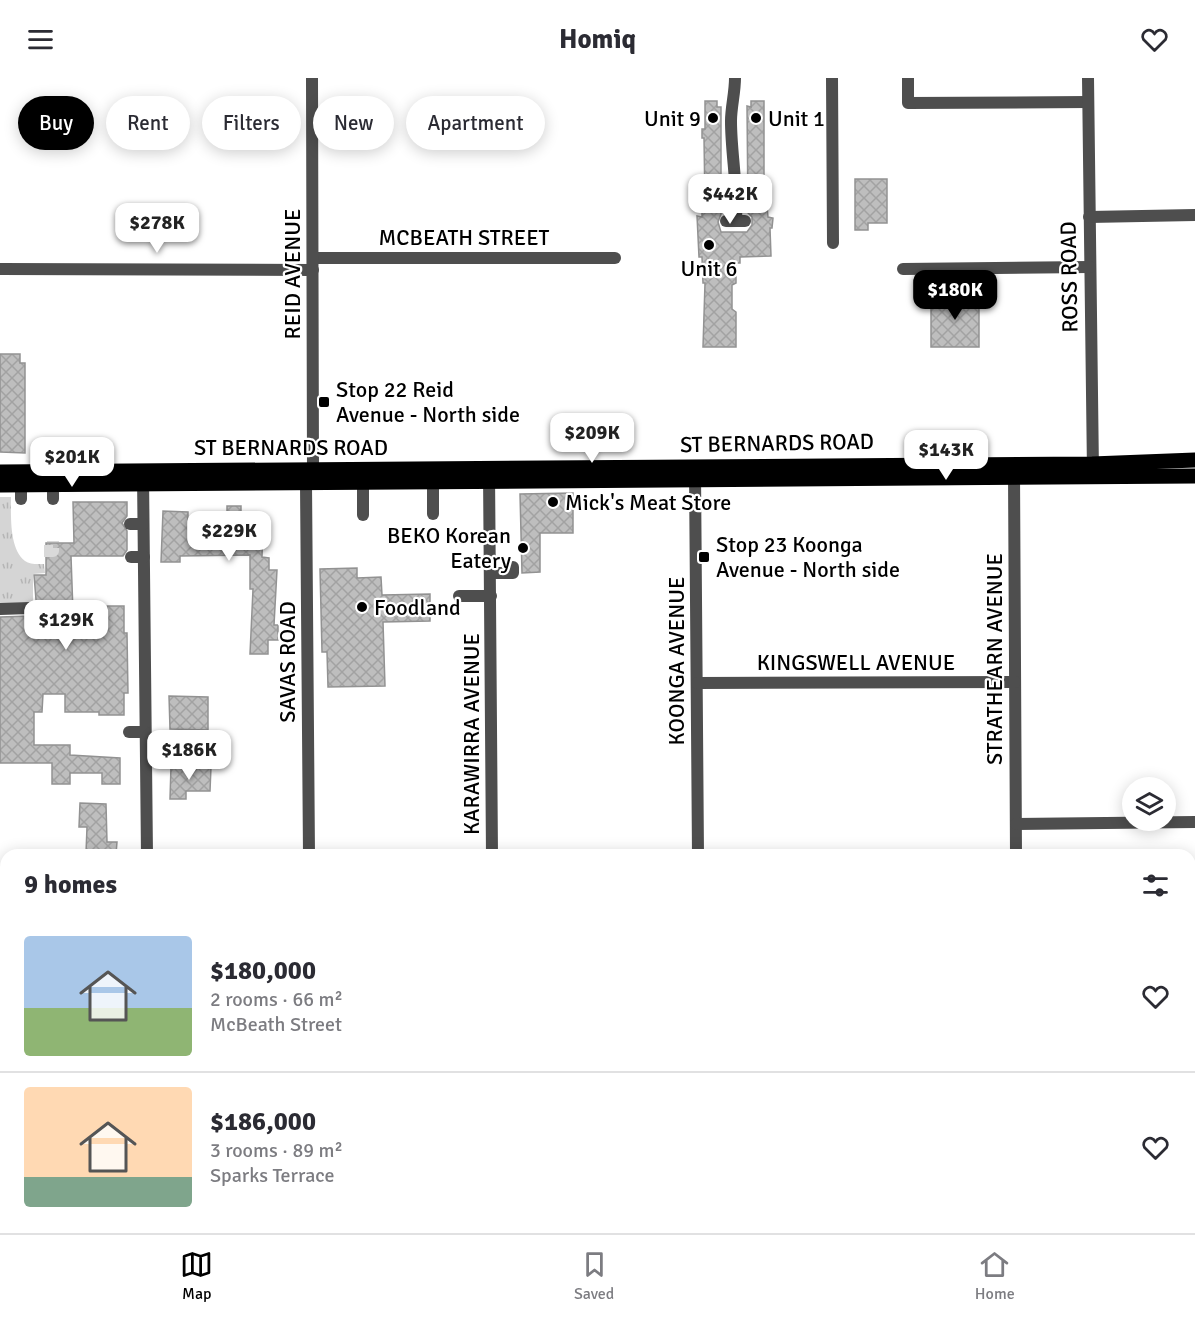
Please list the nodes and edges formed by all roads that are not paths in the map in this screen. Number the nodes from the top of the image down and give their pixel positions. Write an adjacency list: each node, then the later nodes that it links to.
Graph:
1 (312, 78): 12 (street, REID AVENUE)
2 (735, 78): 9 (street)
3 (832, 78): 10 (street)
4 (908, 78): 6 (street)
5 (1088, 78): 6 (street, ROSS ROAD)
6 (1088, 102): 8 (street, ROSS ROAD)
7 (1195, 215): 8 (street)
8 (1089, 217): 13 (street, ROSS ROAD)
9 (736, 221)
10 (833, 243)
11 (615, 258): 12 (street, MCBEATH STREET)
12 (313, 264): 14 (street, MCBEATH STREET); 22 (street, REID AVENUE)
13 (1090, 267): 15 (street); 18 (street, ROSS ROAD)
14 (0, 269)
15 (903, 270)
16 (1195, 460): 18 (main road, ST BERNARDS ROAD)
17 (1014, 470): 18 (main road, ST BERNARDS ROAD); 20 (main road, ST BERNARDS ROAD); 38 (street, STRATHEARN AVENUE)
18 (1093, 470): 23 (main road, ST BERNARDS ROAD)
19 (0, 472): 24 (main road, ST BERNARDS ROAD)
20 (695, 473): 21 (main road, ST BERNARDS ROAD); 39 (street, KOONGA AVENUE)
21 (489, 475): 22 (main road, ST BERNARDS ROAD); 26 (main road, ST BERNARDS ROAD); 33 (street, KARAWIRRA AVENUE)
22 (310, 476): 24 (main road, ST BERNARDS ROAD); 25 (main road, ST BERNARDS ROAD); 45 (street, SAVAS ROAD)
23 (1195, 477)
24 (143, 478): 27 (main road, ST BERNARDS ROAD); 31 (street)
25 (363, 482): 26 (main road, ST BERNARDS ROAD); 29 (street)
26 (433, 482): 28 (street)
27 (0, 485)
28 (433, 514)
29 (363, 515)
30 (130, 557): 31 (street)
31 (144, 557): 41 (street)
32 (513, 567): 33 (street)
33 (491, 573): 35 (street, KARAWIRRA AVENUE)
34 (459, 596): 35 (street)
35 (491, 596): 46 (street, KARAWIRRA AVENUE)
36 (30, 608): 37 (street)
37 (0, 609)
38 (1015, 682): 39 (street, KINGSWELL AVENUE); 43 (street, STRATHEARN AVENUE)
39 (697, 683): 47 (street, KOONGA AVENUE)
40 (129, 732): 41 (street)
41 (145, 732): 44 (street)
42 (1195, 822): 43 (street)
43 (1016, 824): 48 (street, STRATHEARN AVENUE)
44 (147, 849)
45 (309, 849)
46 (492, 849)
47 (698, 849)
48 (1016, 849)

